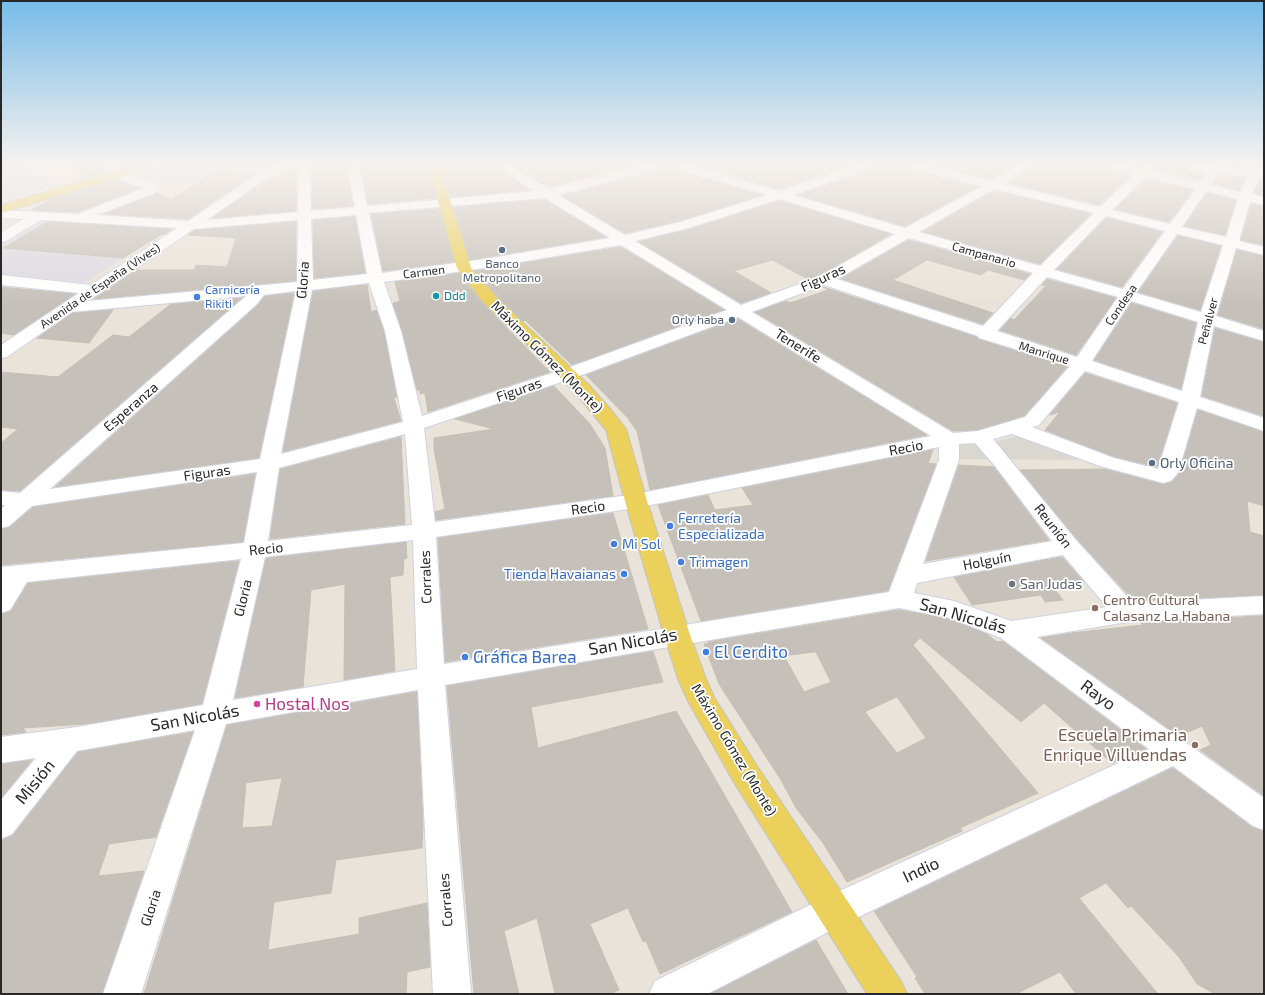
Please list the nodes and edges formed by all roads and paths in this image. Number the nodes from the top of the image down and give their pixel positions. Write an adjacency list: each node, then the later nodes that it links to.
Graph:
1 (92, 212): 17 (street)
2 (211, 212): 18 (street, Avenida de España (Vives))
3 (334, 212): 15 (street)
4 (362, 212): 27 (street, Corrales)
5 (448, 212): 25 (main road, Máximo Gómez (Monte))
6 (577, 212): 22 (street, Tenerife)
7 (726, 212): 22 (street, Carmen)
8 (838, 212): 20 (street, Campanario)
9 (943, 212): 20 (street, Figuras)
10 (1104, 212): 26 (street)
11 (1106, 212): 19 (street)
12 (1185, 212): 19 (street, Condesa)
13 (1240, 212): 23 (street, Peñalver)
14 (1, 214): 16 (street)
15 (305, 215): 18 (street); 30 (street, Gloria)
16 (39, 216): 17 (street); 21 (street)
17 (77, 218): 18 (street)
18 (193, 225): 31 (street, Avenida de España (Vives))
19 (1174, 228): 23 (street); 33 (street, Condesa)
20 (906, 234): 26 (street, Campanario); 29 (street, Figuras)
21 (1, 238)
22 (624, 240): 25 (street, Carmen); 35 (street, Tenerife)
23 (1231, 242): 24 (street); 36 (street, Peñalver)
24 (1264, 251)
25 (464, 268): 27 (street, Carmen); 41 (main road, Máximo Gómez (Monte))
26 (1044, 272): 33 (street, Campanario); 37 (street)
27 (375, 278): 30 (street, Carmen); 43 (street, Corrales)
28 (1, 280): 31 (street)
29 (824, 280): 35 (street, Figuras); 37 (street, Manrique)
30 (305, 285): 32 (street, Carmen); 48 (street, Gloria)
31 (95, 290): 34 (street, Avenida de España (Vives))
32 (258, 291): 34 (street, Carmen); 50 (street, Esperanza)
33 (1127, 295): 36 (street, Campanario); 40 (street, Condesa)
34 (67, 308): 39 (street, Avenida de España (Vives))
35 (742, 312): 41 (street, Figuras); 47 (street, Tenerife)
36 (1207, 320): 38 (street, Campanario); 42 (street, Peñalver)
37 (985, 334): 40 (street, Manrique)
38 (1264, 336)
39 (1, 353)
40 (1081, 364): 42 (street, Manrique); 45 (street, Condesa)
41 (567, 374): 43 (street, Figuras); 51 (main road, Máximo Gómez (Monte))
42 (1190, 399): 44 (street, Manrique); 45 (street, Peñalver)
43 (414, 425): 48 (street, Figuras); 53 (street, Corrales)
44 (1264, 425)
45 (1015, 428): 46 (street, Recio)
46 (980, 437): 47 (street, Recio); 54 (street, Reunión)
47 (949, 439): 51 (street, Recio); 57 (street)
48 (268, 464): 50 (street, Figuras); 55 (street, Gloria)
49 (1, 498): 50 (street, Figuras)
50 (25, 500): 52 (street, Esperanza)
51 (636, 501): 53 (street, Recio); 63 (main road, Máximo Gómez (Monte))
52 (1, 521)
53 (424, 531): 55 (street, Recio); 64 (street, Corrales)
54 (1068, 546): 57 (street, Holguín); 61 (street, Reunión)
55 (256, 550): 56 (street, Recio); 65 (street, Gloria)
56 (10, 575): 59 (street)
57 (907, 576): 58 (street)
58 (898, 599): 62 (street, San Nicolás); 63 (street, San Nicolás)
59 (1, 604)
60 (1264, 605): 61 (street, San Nicolás)
61 (1127, 614): 62 (street, San Nicolás)
62 (1010, 631): 68 (street, Rayo)
63 (676, 635): 64 (street, San Nicolás); 71 (main road, Máximo Gómez (Monte))
64 (431, 677): 65 (street, San Nicolás); 73 (street, Corrales)
65 (215, 714): 66 (street, San Nicolás); 72 (street, Gloria)
66 (68, 741): 67 (street, San Nicolás); 70 (street, Misión)
67 (1, 750)
68 (1175, 750): 69 (street, Rayo); 71 (street, Indio)
69 (1264, 816)
70 (1, 824)
71 (834, 911): 74 (street, Indio); 75 (main road, Máximo Gómez (Monte))
72 (122, 994)
73 (452, 994)
74 (668, 994)
75 (888, 994)

